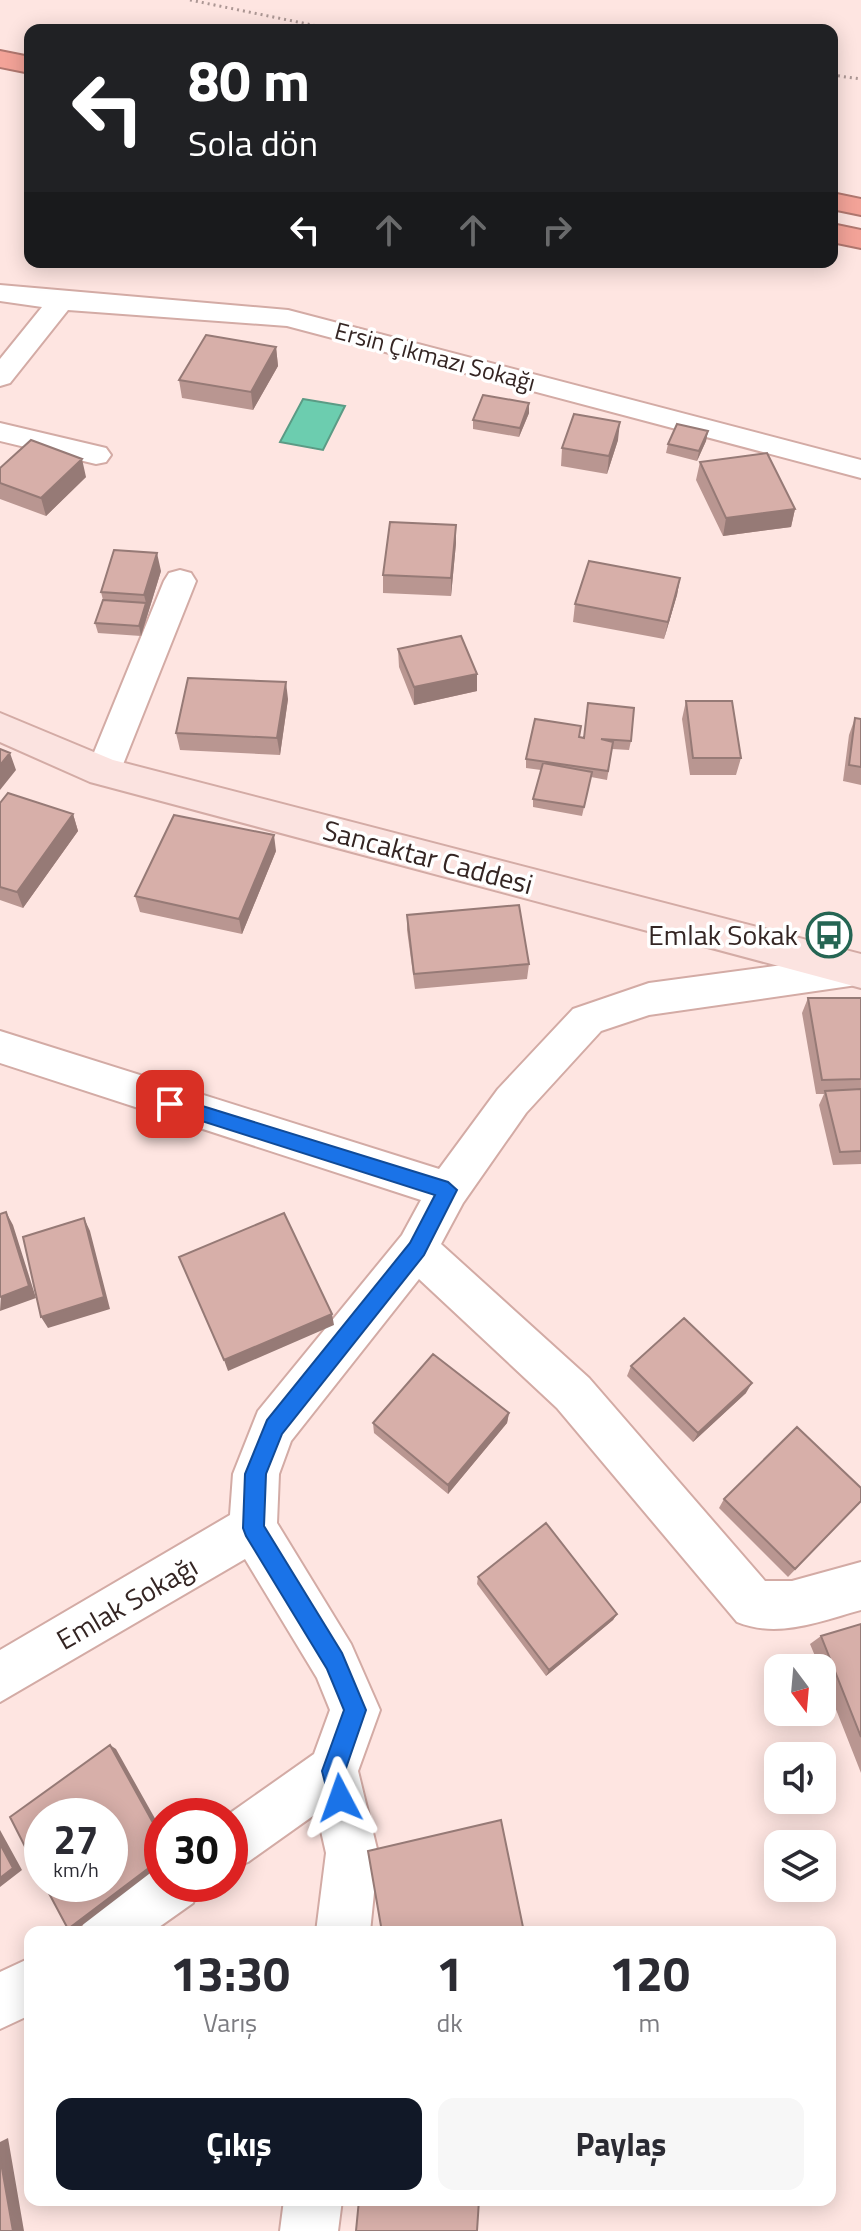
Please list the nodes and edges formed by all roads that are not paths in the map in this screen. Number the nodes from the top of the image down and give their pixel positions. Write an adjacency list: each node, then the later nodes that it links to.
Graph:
1 (0, 59): 2 (highway)
2 (24, 64)
3 (838, 202): 4 (highway)
4 (861, 207)
5 (838, 234): 6 (highway)
6 (861, 239)
7 (0, 293): 8 (street, Ersin Çıkmazı Sokağı)
8 (61, 301): 9 (street); 12 (street, Ersin Çıkmazı Sokağı)
9 (0, 377)
10 (0, 432): 11 (street)
11 (96, 455)
12 (861, 469)
13 (180, 581): 15 (street)
14 (0, 727): 15 (street, Sancaktar Caddesi)
15 (103, 772): 16 (street, Sancaktar Caddesi)
16 (855, 971): 18 (street)
17 (0, 1047): 18 (street)
18 (448, 1190): 19 (street)
19 (417, 1249): 20 (street); 21 (street)
20 (253, 1528): 22 (street, Emlak Sokağı); 23 (street)
21 (861, 1586)
22 (0, 1677)
23 (333, 1771): 24 (street); 27 (street)
24 (248, 1831)
25 (149, 1902): 26 (street)
26 (115, 1926)
27 (344, 1926)
28 (24, 1988): 29 (street)
29 (0, 2002)
30 (312, 2206): 31 (street)
31 (309, 2231)

